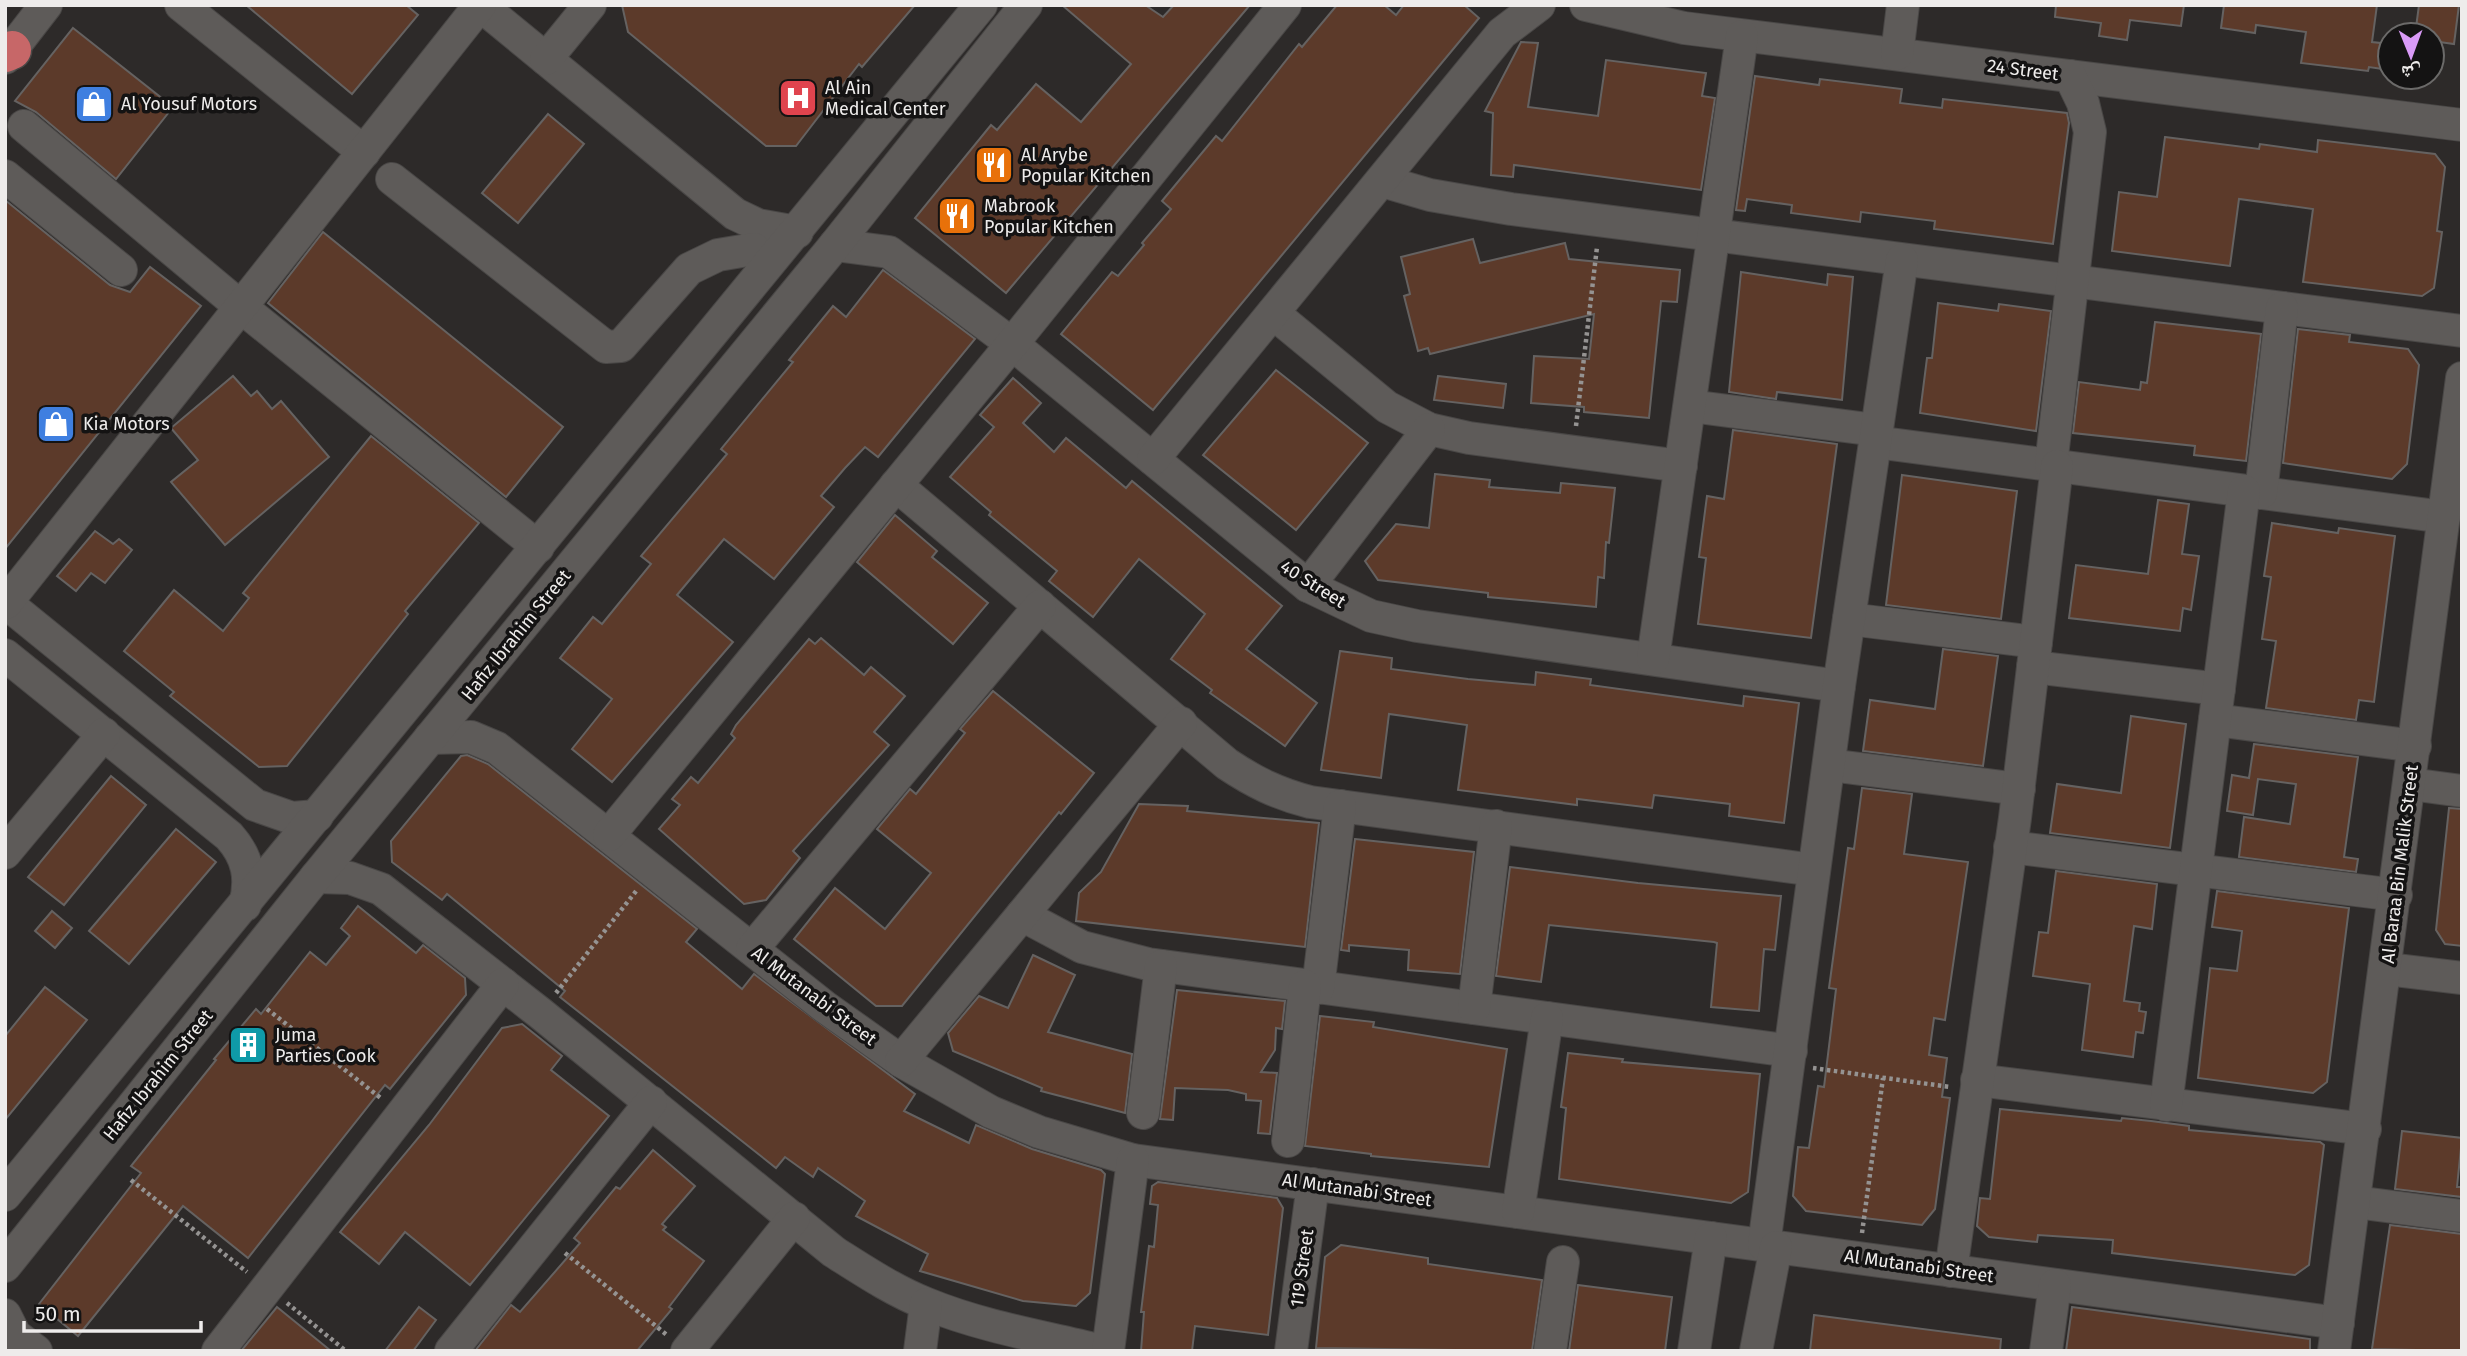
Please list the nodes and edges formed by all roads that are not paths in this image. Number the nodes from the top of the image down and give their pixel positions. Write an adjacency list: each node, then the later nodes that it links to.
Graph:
1 (46, 5): 13 (street)
2 (181, 5): 21 (street)
3 (480, 5): 15 (street); 21 (street)
4 (590, 5): 15 (street)
5 (981, 5): 27 (street)
6 (1026, 5): 25 (street, Hafiz Ibrahim Street)
7 (1285, 5): 40 (street)
8 (1539, 5): 11 (street)
9 (1586, 5): 12 (street, 24 Street)
10 (1903, 5): 14 (street)
11 (1505, 19): 24 (street)
12 (1742, 36): 14 (street, 24 Street); 28 (street)
13 (7, 54)
14 (1897, 54): 16 (street, 24 Street)
15 (545, 59): 26 (street)
16 (2070, 76): 17 (street, 24 Street); 20 (street)
17 (2130, 84): 18 (street, 24 Street); 20 (street)
18 (2462, 125)
19 (24, 126): 36 (street)
20 (2090, 132): 34 (street)
21 (364, 152): 36 (street)
22 (5, 176): 33 (street)
23 (391, 178): 30 (street)
24 (1382, 181): 28 (street); 38 (street)
25 (874, 194): 29 (street, Hafiz Ibrahim Street); 31 (street)
26 (735, 214): 27 (street); 30 (street)
27 (797, 232): 35 (street)
28 (1715, 236): 32 (street); 42 (street)
29 (835, 245): 31 (street, 40 Street); 60 (street, Hafiz Ibrahim Street)
30 (754, 249): 35 (street)
31 (889, 252): 40 (street, 40 Street)
32 (1902, 260): 34 (street); 44 (street)
33 (121, 270)
34 (2071, 281): 37 (street); 46 (street)
35 (754, 285): 51 (street)
36 (241, 307): 51 (street); 54 (street)
37 (2282, 308): 39 (street); 49 (street)
38 (1273, 313): 43 (street); 45 (street)
39 (2462, 331)
40 (1012, 344): 45 (street, 40 Street); 48 (street)
41 (2462, 377): 50 (street, Al Baraa Bin Malik Street)
42 (1690, 406): 44 (street); 47 (street)
43 (1429, 429): 47 (street); 53 (street)
44 (1876, 436): 46 (street); 56 (street)
45 (1153, 459): 53 (street, 40 Street)
46 (2054, 465): 49 (street); 58 (street)
47 (1681, 466): 59 (street)
48 (896, 485): 55 (street); 79 (street)
49 (2253, 492): 50 (street); 62 (street)
50 (2444, 517): 52 (street, Al Baraa Bin Malik Street)
51 (538, 547): 75 (street)
52 (2451, 549): 67 (street, Al Baraa Bin Malik Street)
53 (1308, 586): 59 (street, 40 Street)
54 (6, 602): 71 (street)
55 (1040, 606): 64 (street); 89 (street)
56 (1849, 619): 58 (street); 61 (street)
57 (5, 655): 65 (street)
58 (2034, 655): 62 (street); 72 (street)
59 (1653, 659): 61 (street, 40 Street)
60 (480, 679): 66 (street, Hafiz Ibrahim Street); 68 (street)
61 (1839, 686): 69 (street)
62 (2219, 689): 63 (street)
63 (2215, 720): 67 (street); 83 (street)
64 (1181, 723): 74 (street); 88 (street)
65 (104, 734): 76 (street); 81 (street)
66 (430, 738): 68 (street, Al Mutanabi Street); 78 (street, Hafiz Ibrahim Street)
67 (2415, 746): 70 (street, Al Baraa Bin Malik Street)
68 (497, 748): 79 (street, Al Mutanabi Street)
69 (1829, 765): 72 (street); 82 (street)
70 (2410, 784): 73 (street); 86 (street, Al Baraa Bin Malik Street)
71 (236, 789): 75 (street); 76 (street)
72 (2019, 789): 80 (street)
73 (2462, 790)
74 (1340, 806): 77 (street); 94 (street)
75 (317, 816): 87 (street)
76 (212, 822): 87 (street)
77 (1496, 826): 82 (street); 95 (street)
78 (356, 827): 84 (street, Hafiz Ibrahim Street); 85 (street)
79 (609, 835): 89 (street, Al Mutanabi Street)
80 (2010, 847): 83 (street); 99 (street)
81 (5, 853)
82 (1814, 870): 97 (street)
83 (2196, 870): 86 (street); 101 (street)
84 (316, 877): 85 (street); 115 (street, Hafiz Ibrahim Street)
85 (382, 889): 93 (street)
86 (2396, 895): 91 (street, Al Baraa Bin Malik Street)
87 (245, 905): 107 (street)
88 (1022, 915): 90 (street); 98 (street)
89 (752, 949): 98 (street, Al Mutanabi Street)
90 (1161, 966): 94 (street); 102 (street)
91 (2387, 969): 92 (street); 103 (street, Al Baraa Bin Malik Street)
92 (2462, 978)
93 (503, 984): 100 (street); 121 (street)
94 (1312, 987): 95 (street); 104 (street)
95 (1474, 1008): 96 (street)
96 (1547, 1018): 97 (street); 109 (street)
97 (1790, 1058): 113 (street)
98 (901, 1061): 105 (street, Al Mutanabi Street)
99 (1976, 1085): 101 (street); 116 (street)
100 (650, 1101): 111 (street); 122 (street)
101 (2166, 1105): 103 (street)
102 (1143, 1113)
103 (2365, 1129): 108 (street, Al Baraa Bin Malik Street)
104 (1288, 1141)
105 (1133, 1160): 106 (street, Al Mutanabi Street); 124 (street)
106 (1314, 1184): 109 (street, Al Mutanabi Street); 125 (street, 119 Street)
107 (5, 1195)
108 (2355, 1202): 110 (street); 119 (street, Al Baraa Bin Malik Street)
109 (1518, 1212): 112 (street, Al Mutanabi Street)
110 (2462, 1216)
111 (794, 1218): 118 (street); 120 (street)
112 (1711, 1238): 113 (street, Al Mutanabi Street); 127 (street)
113 (1770, 1246): 116 (street, Al Mutanabi Street); 128 (street)
114 (1563, 1262): 126 (street)
115 (5, 1266)
116 (1951, 1271): 117 (street, Al Mutanabi Street)
117 (2055, 1285): 119 (street, Al Mutanabi Street); 129 (street)
118 (926, 1304): 123 (street); 124 (street)
119 (2336, 1337)
120 (682, 1347)
121 (218, 1351)
122 (451, 1351)
123 (920, 1351)
124 (1105, 1351)
125 (1292, 1351)
126 (1550, 1351)
127 (1695, 1351)
128 (1756, 1351)
129 (2046, 1351)

